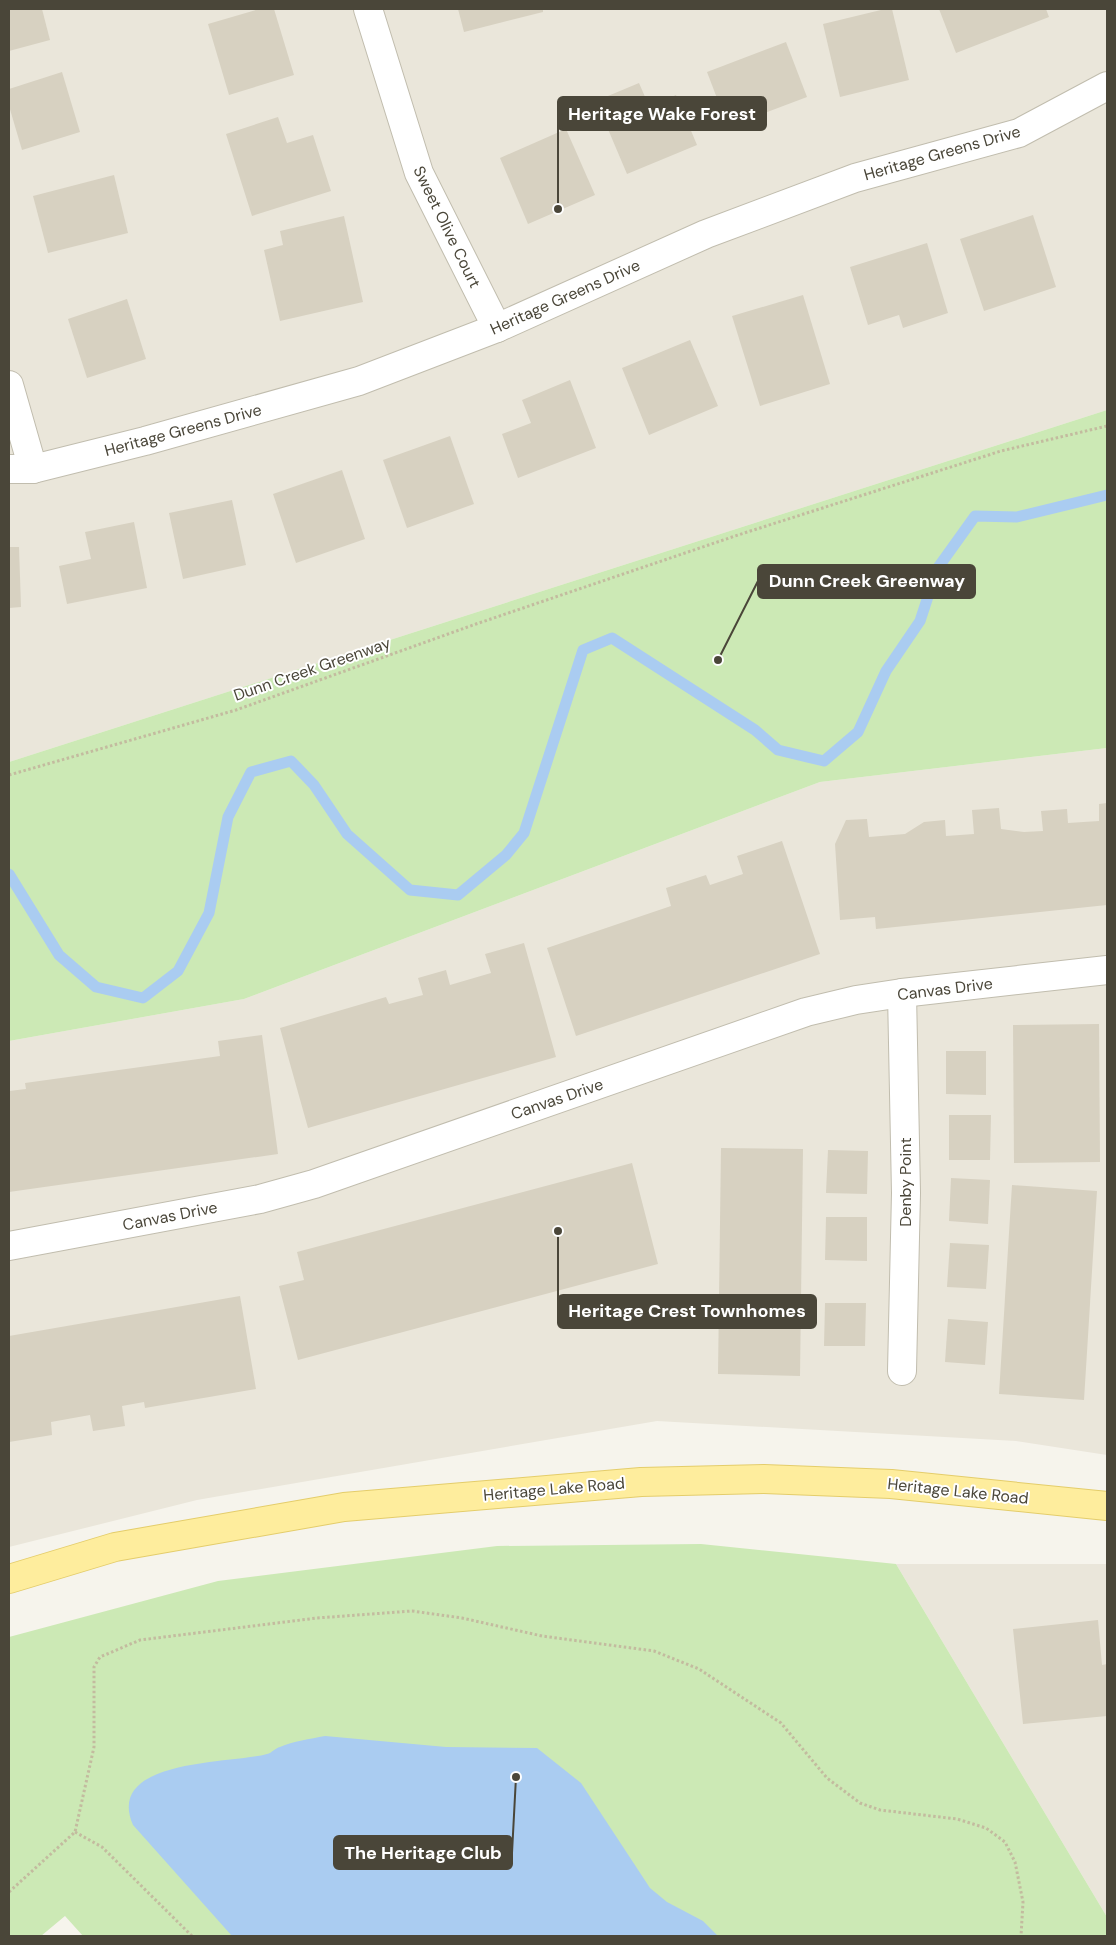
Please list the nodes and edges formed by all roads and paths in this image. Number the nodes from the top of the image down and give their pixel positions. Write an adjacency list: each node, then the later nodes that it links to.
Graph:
1 (368, 9): 3 (street, Sweet Olive Court)
2 (1107, 86): 3 (street, Heritage Greens Drive)
3 (497, 328): 6 (street, Heritage Greens Drive)
4 (9, 385): 6 (street)
5 (1107, 426): 7 (path, Dunn Creek Greenway)
6 (21, 469)
7 (9, 775)
8 (1107, 970): 9 (street, Canvas Drive)
9 (902, 993): 10 (street, Canvas Drive); 11 (street, Denby Point)
10 (9, 1246)
11 (902, 1370)
12 (1107, 1506): 13 (main road, Heritage Lake Road)
13 (9, 1579)
14 (75, 1832): 15 (path); 16 (path); 17 (path)
15 (9, 1892)
16 (192, 1936)
17 (1021, 1936)

